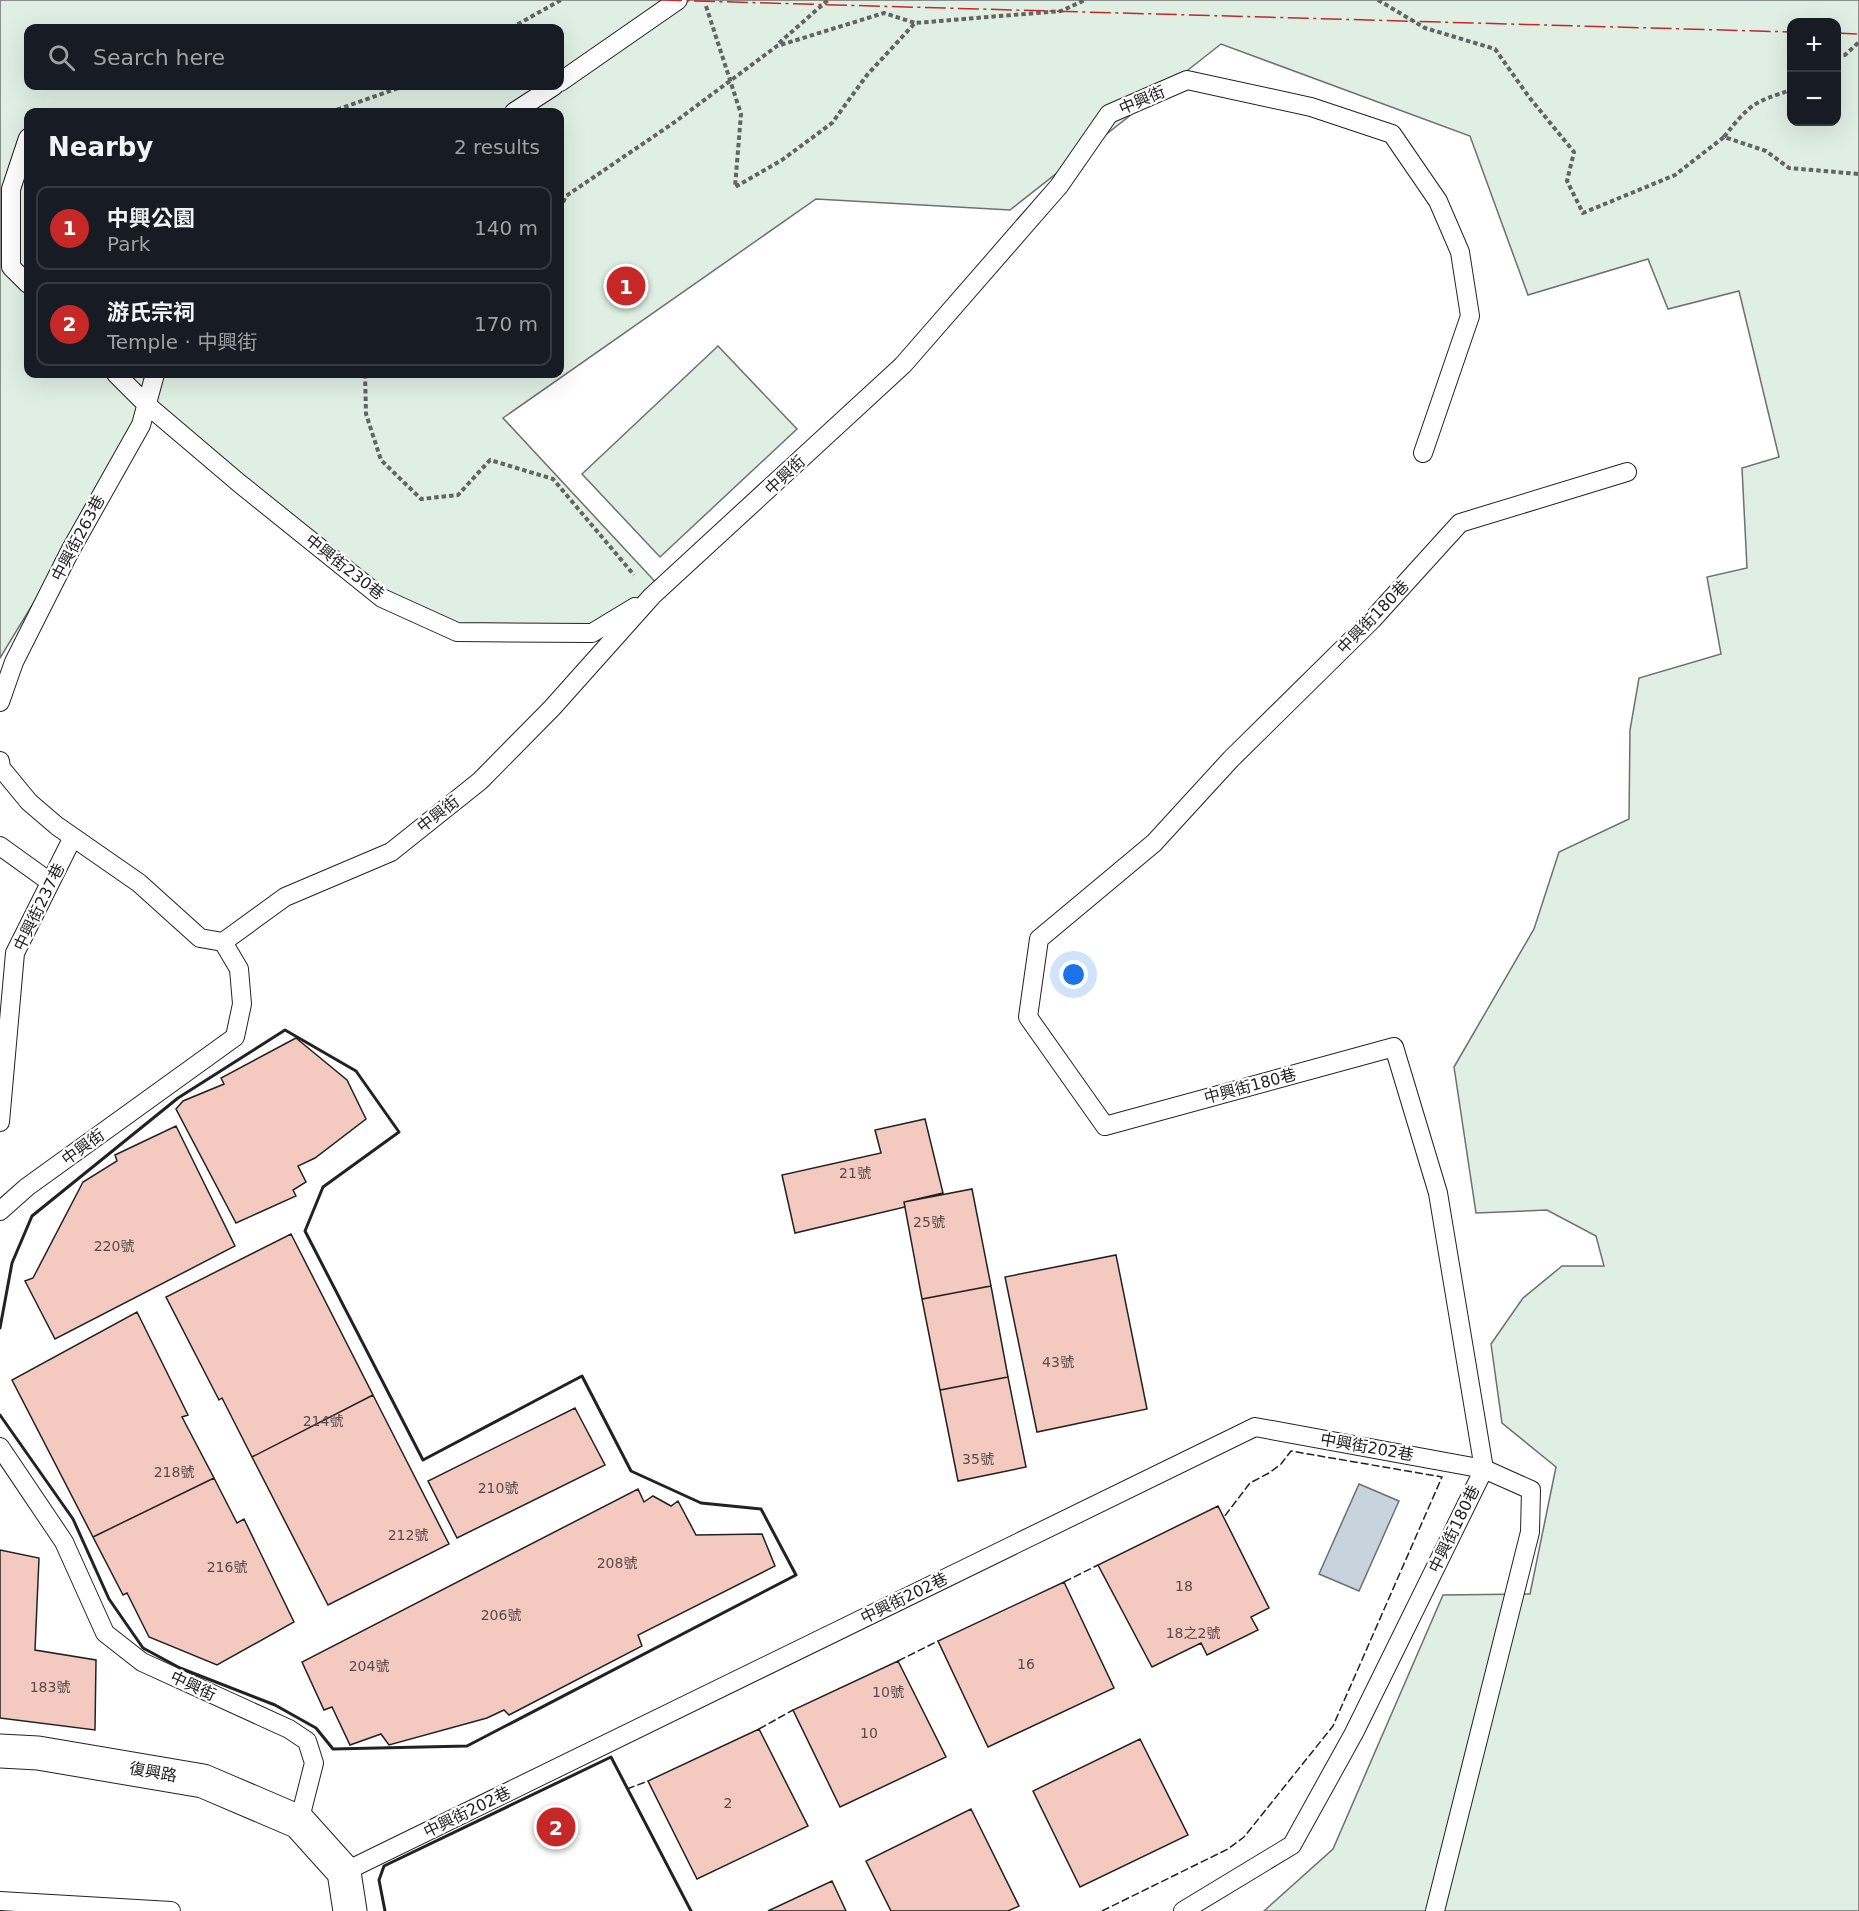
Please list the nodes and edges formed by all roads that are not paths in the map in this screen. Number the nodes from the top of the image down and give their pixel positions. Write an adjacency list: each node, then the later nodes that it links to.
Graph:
1 (678, 0): 2 (lane)
2 (564, 79)
3 (548, 90): 4 (lane)
4 (520, 108)
5 (24, 150): 6 (lane)
6 (24, 280)
7 (120, 378): 9 (lane, 中興街230巷)
8 (154, 378): 9 (lane, 中興街263巷)
9 (146, 404): 12 (lane, 中興街230巷); 13 (lane, 中興街263巷)
10 (1423, 453): 12 (lane, 中興街)
11 (1627, 472): 22 (lane, 中興街180巷)
12 (652, 596): 18 (lane, 中興街)
13 (0, 702)
14 (0, 762): 15 (lane)
15 (73, 837): 17 (lane, 中興街237巷); 18 (lane)
16 (0, 846): 17 (lane)
17 (50, 882): 19 (lane, 中興街237巷)
18 (223, 942): 20 (lane, 中興街)
19 (0, 1122)
20 (0, 1211)
21 (0, 1447): 24 (lane, 中興街)
22 (1484, 1469): 25 (lane, 中興街202巷); 29 (lane, 中興街180巷); 30 (lane, 中興街202巷)
23 (0, 1751): 24 (street, 復興路)
24 (299, 1822): 25 (street)
25 (344, 1872): 28 (street)
26 (0, 1901): 27 (lane)
27 (171, 1911)
28 (350, 1911)
29 (1183, 1911)
30 (1435, 1911)

